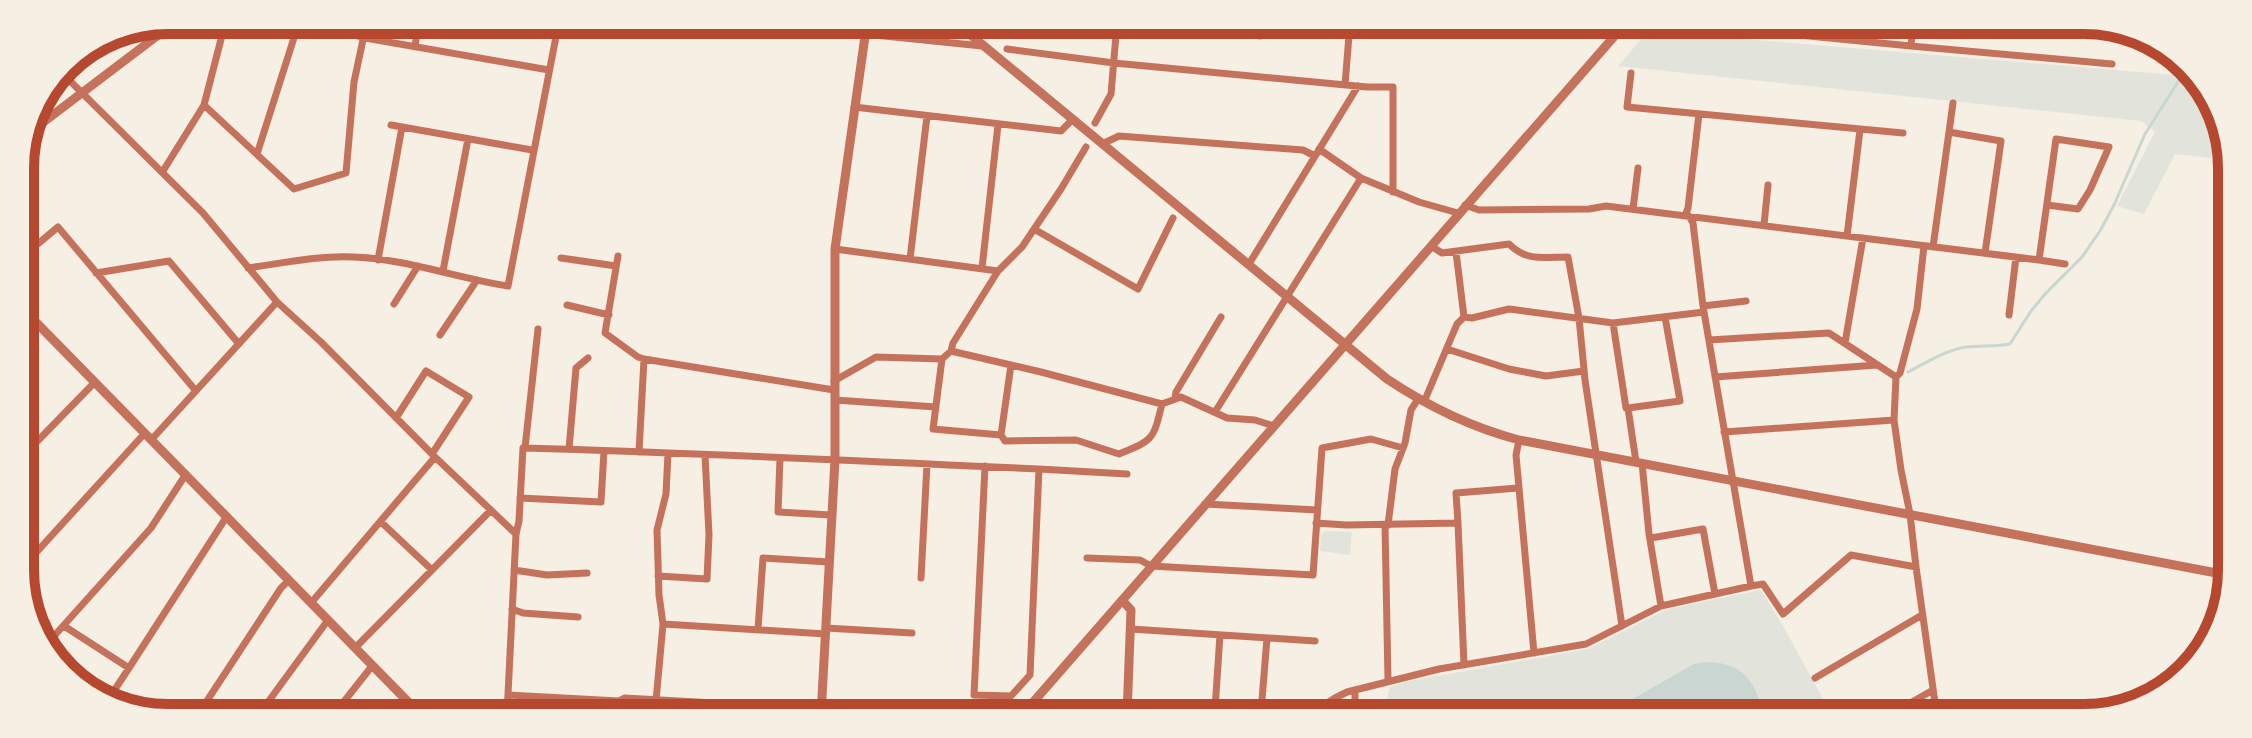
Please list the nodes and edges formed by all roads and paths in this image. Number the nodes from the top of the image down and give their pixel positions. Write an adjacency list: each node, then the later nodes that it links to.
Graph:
1 (222, 34): 32 (street)
2 (290, 34): 50 (street)
3 (350, 34): 17 (street)
4 (364, 34): 17 (street)
5 (417, 34): 19 (street)
6 (556, 34): 25 (street)
7 (865, 34): 20 (street); 33 (street)
8 (970, 34): 20 (street)
9 (1116, 34): 23 (street)
10 (1349, 34): 28 (street)
11 (1616, 34): 57 (street)
12 (1783, 34): 16 (street)
13 (1863, 34): 18 (street)
14 (1912, 34): 21 (street)
15 (158, 35): 30 (street)
16 (1793, 35): 18 (street)
17 (363, 37): 19 (street); 50 (street)
18 (1862, 41): 21 (street)
19 (415, 46): 25 (street)
20 (984, 46): 36 (street)
21 (1911, 46): 24 (street)
22 (1007, 49): 23 (street)
23 (1114, 63): 28 (street); 38 (street)
24 (2112, 64)
25 (549, 70): 48 (street)
26 (1631, 73): 34 (street)
27 (68, 79): 30 (street)
28 (1345, 85): 29 (street)
29 (1358, 86): 49 (street); 55 (street)
30 (82, 93): 37 (street); 52 (street)
31 (1953, 103): 43 (street)
32 (204, 105): 50 (street); 52 (street)
33 (854, 107): 35 (street); 68 (street)
34 (1699, 114): 42 (street); 59 (street)
35 (927, 116): 40 (street); 74 (street)
36 (1072, 120): 40 (street); 46 (street)
37 (42, 123)
38 (1095, 123)
39 (391, 125): 41 (street)
40 (998, 125): 82 (street)
41 (402, 127): 45 (street); 75 (street)
42 (1860, 130): 44 (street); 63 (street)
43 (1949, 132): 66 (street); 70 (street)
44 (1903, 133)
45 (468, 139): 48 (street); 83 (street)
46 (1102, 144): 49 (street); 77 (street)
47 (1086, 147): 62 (street)
48 (532, 150): 86 (street)
49 (1317, 152): 53 (street); 77 (street)
50 (257, 154)
51 (1638, 168): 58 (street)
52 (163, 171): 81 (street)
53 (1361, 178): 55 (street); 87 (street)
54 (1768, 185): 61 (street)
55 (1393, 192): 57 (street)
56 (2047, 205): 56 (street); 76 (street)
57 (1462, 209): 58 (street); 65 (street)
58 (1633, 209): 59 (street)
59 (1687, 216): 61 (street); 92 (street)
60 (1173, 218): 62 (street)
61 (1764, 225): 63 (street)
62 (1034, 229): 84 (street)
63 (1847, 236): 64 (street)
64 (1863, 238): 66 (street); 104 (street)
65 (1431, 246): 69 (street); 106 (street)
66 (1928, 246): 70 (street); 116 (street)
67 (34, 247): 85 (street)
68 (835, 249): 74 (street); 118 (street)
69 (1456, 252): 96 (street); 98 (street)
70 (1985, 253): 72 (street)
71 (618, 256): 80 (street)
72 (2016, 257): 76 (street); 94 (street)
73 (561, 258): 80 (street)
74 (910, 259): 82 (street)
75 (378, 260): 79 (street); 81 (street)
76 (2039, 260): 78 (street)
77 (1249, 264): 87 (street)
78 (2065, 264)
79 (418, 266): 83 (street); 90 (street)
80 (616, 266): 93 (street)
81 (248, 268): 89 (street)
82 (982, 268): 84 (street)
83 (443, 271): 86 (street)
84 (998, 271): 108 (street)
85 (96, 273): 105 (street); 119 (street)
86 (477, 280): 102 (street)
87 (1287, 297): 106 (street); 125 (street)
88 (1746, 301): 92 (street)
89 (277, 302): 105 (street); 126 (street)
90 (394, 304)
91 (567, 305): 93 (street)
92 (1704, 309): 97 (street); 103 (street)
93 (609, 315): 110 (street)
94 (2009, 315)
95 (1221, 317): 120 (street)
96 (1464, 317): 98 (street); 107 (street)
97 (1665, 317): 100 (street); 124 (street)
98 (1579, 318): 100 (street); 114 (street)
99 (34, 320): 117 (street)
100 (1613, 323): 124 (street)
101 (538, 329): 134 (street)
102 (440, 335)
103 (1709, 340): 104 (street); 115 (street)
104 (1845, 343): 113 (street)
105 (239, 344): 119 (street)
106 (1345, 345): 121 (street); 128 (street)
107 (1447, 349): 114 (street); 121 (street)
108 (951, 351): 111 (street); 112 (street)
109 (588, 358): 136 (street)
110 (644, 359): 118 (street); 138 (street)
111 (942, 359): 118 (street); 123 (street)
112 (1011, 365): 122 (street); 130 (street)
113 (1879, 365): 115 (street); 116 (street)
114 (1584, 371): 140 (street)
115 (1715, 377): 129 (street)
116 (1896, 377): 127 (street)
117 (95, 382): 131 (street); 133 (street)
118 (835, 390): 123 (street); 144 (street)
119 (196, 391): 131 (street)
120 (1175, 398): 122 (street); 125 (street)
121 (1421, 401): 132 (street); 135 (street)
122 (1162, 404): 130 (street)
123 (936, 407): 130 (street)
124 (1628, 408): 145 (street)
125 (1215, 412): 128 (street)
126 (396, 418): 142 (street); 142 (street)
127 (1894, 420): 129 (street); 157 (street)
128 (1274, 426): 154 (street)
129 (1724, 432): 151 (street)
130 (1001, 435)
131 (149, 436): 149 (street); 166 (street)
132 (1519, 440): 140 (street); 152 (street)
133 (34, 445)
134 (525, 448): 136 (street); 153 (street)
135 (1403, 448): 156 (street); 163 (street)
136 (569, 449): 137 (street)
137 (604, 451): 138 (street); 153 (street)
138 (639, 452): 139 (street)
139 (668, 453): 141 (street); 175 (street)
140 (1596, 454): 145 (street); 189 (street)
141 (705, 455): 143 (street); 175 (street)
142 (434, 456): 155 (street); 160 (street)
143 (780, 458): 144 (street); 158 (street)
144 (835, 460): 146 (street); 158 (street)
145 (1639, 463): 151 (street); 165 (street)
146 (927, 464): 147 (street); 176 (street)
147 (985, 466): 148 (street); 205 (street)
148 (1039, 469): 150 (street); 205 (street)
149 (186, 474): 159 (street); 188 (street)
150 (1127, 474)
151 (1733, 481): 157 (street); 178 (street)
152 (1518, 488): 162 (street); 199 (street)
153 (520, 498): 164 (street)
154 (1205, 504): 156 (street); 169 (street)
155 (491, 510): 164 (street); 171 (street)
156 (1317, 510): 161 (street)
157 (1910, 514): 170 (street); 174 (street)
158 (831, 515): 168 (street)
159 (227, 516): 177 (street); 202 (street)
160 (381, 522): 171 (street); 181 (street)
161 (1316, 523): 163 (street); 169 (street)
162 (1458, 523): 163 (street); 200 (street)
163 (1387, 525): 204 (street)
164 (516, 534): 172 (street)
165 (1651, 538): 179 (street); 182 (street)
166 (34, 556)
167 (1087, 558): 169 (street)
168 (829, 562): 190 (street); 192 (street)
169 (1151, 566): 180 (street)
170 (1916, 567): 178 (street); 184 (street)
171 (432, 570): 198 (street)
172 (514, 570): 173 (street); 183 (street)
173 (587, 573)
174 (2218, 573)
175 (658, 576): 187 (street)
176 (921, 578)
177 (289, 580): 181 (street); 216 (street)
178 (1751, 586): 179 (street)
179 (1715, 594): 182 (street)
180 (1122, 600): 191 (street); 212 (street)
181 (311, 603): 186 (street)
182 (1661, 606): 189 (street)
183 (512, 609): 185 (street); 209 (street)
184 (1922, 615): 203 (street); 207 (street)
185 (578, 617)
186 (328, 620): 198 (street); 217 (street)
187 (663, 624): 190 (street); 213 (street)
188 (64, 626): 195 (street); 202 (street)
189 (1622, 626): 199 (street)
190 (758, 629): 192 (street)
191 (1131, 629): 194 (street); 214 (street)
192 (826, 631): 193 (street); 224 (street)
193 (912, 633)
194 (1220, 635): 196 (street); 227 (street)
195 (53, 638)
196 (1267, 638): 197 (street); 228 (street)
197 (1315, 641)
198 (355, 648): 201 (street)
199 (1534, 653): 200 (street)
200 (1464, 665): 204 (street)
201 (372, 666): 218 (street); 219 (street)
202 (129, 668): 208 (street)
203 (1815, 678)
204 (1388, 681): 206 (street)
205 (1020, 687): 212 (street)
206 (1355, 690): 229 (street); 230 (street)
207 (1933, 690): 231 (street); 232 (street)
208 (113, 692)
209 (508, 695): 210 (street); 220 (street)
210 (576, 699): 211 (street); 221 (street)
211 (639, 699): 213 (street); 222 (street)
212 (1034, 700): 225 (street)
213 (656, 701): 215 (street)
214 (1127, 702): 226 (street)
215 (690, 703): 223 (street)
216 (205, 704)
217 (267, 704)
218 (342, 704)
219 (410, 704)
220 (508, 704)
221 (576, 704)
222 (639, 704)
223 (705, 704)
224 (821, 704)
225 (1031, 704)
226 (1143, 704)
227 (1215, 704)
228 (1262, 704)
229 (1326, 704)
230 (1355, 704)
231 (1909, 704)
232 (1935, 704)

